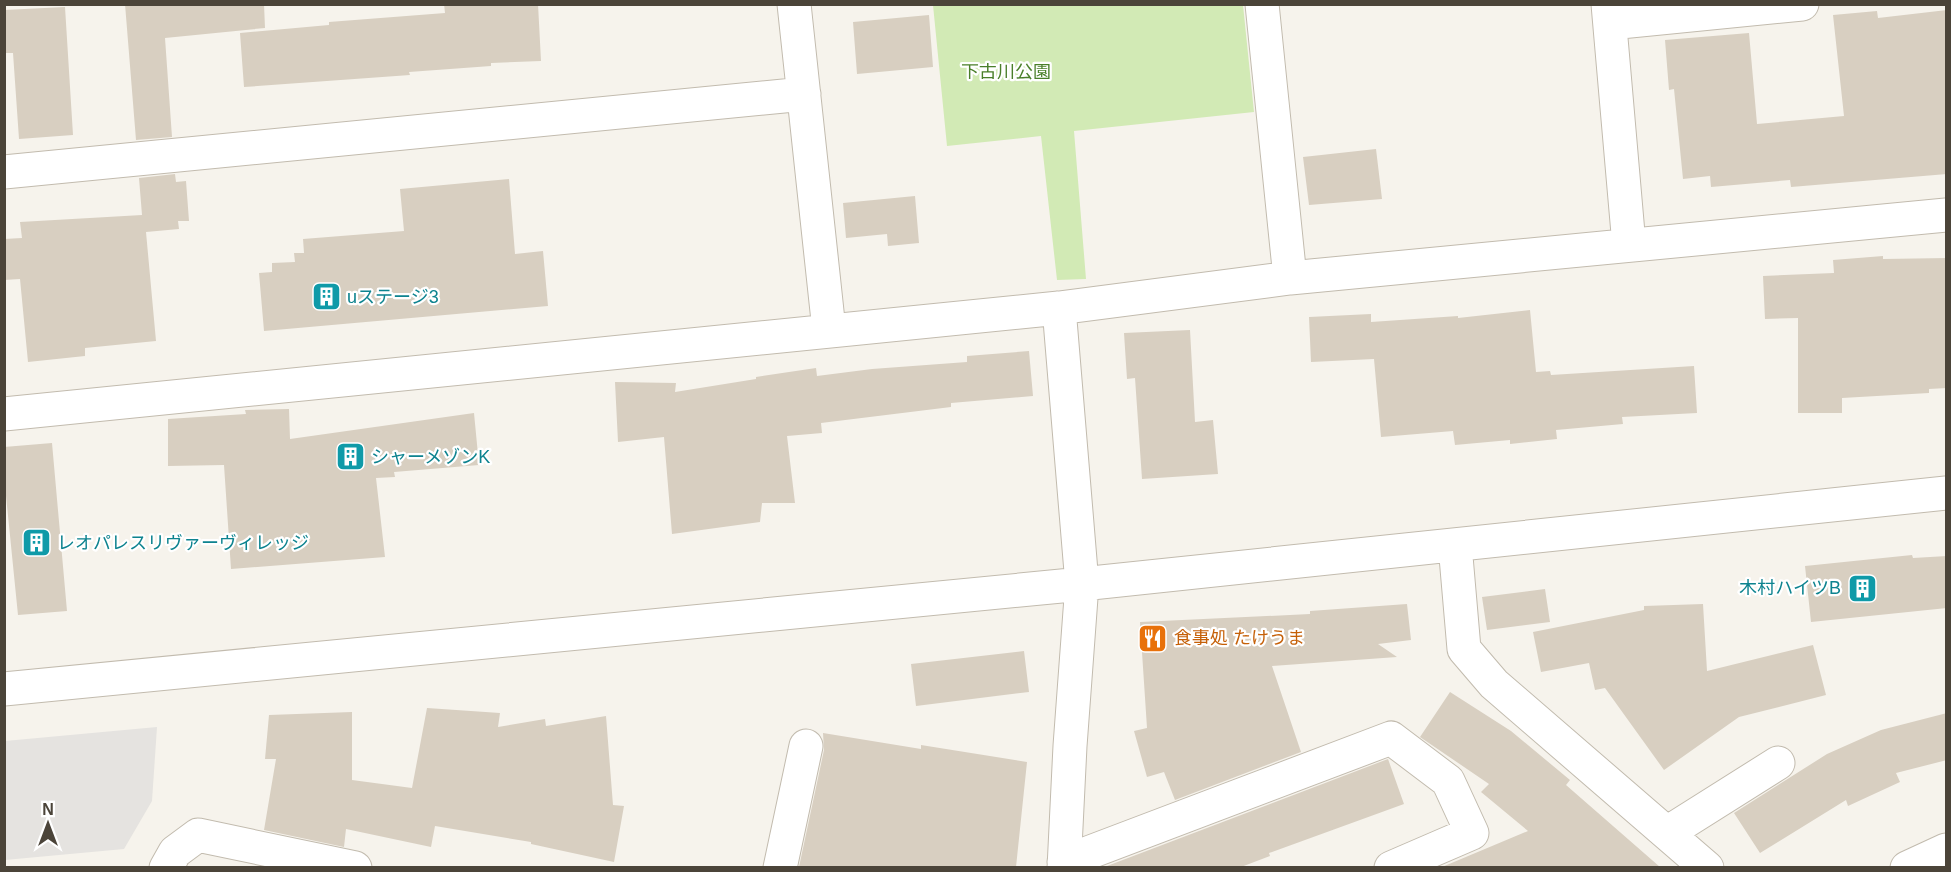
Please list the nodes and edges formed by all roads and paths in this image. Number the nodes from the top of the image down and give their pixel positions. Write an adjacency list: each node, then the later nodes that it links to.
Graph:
1 (794, 4): 5 (street)
2 (1262, 4): 9 (street)
3 (1802, 4): 4 (street)
4 (1609, 14): 8 (street)
5 (804, 94): 6 (street); 11 (street)
6 (4, 172)
7 (1947, 215): 8 (street)
8 (1629, 245): 9 (street)
9 (1290, 278): 10 (street)
10 (1059, 308): 11 (street); 15 (street)
11 (829, 330): 12 (street)
12 (4, 414)
13 (1947, 493): 14 (street)
14 (1455, 545): 15 (street); 19 (street)
15 (1082, 584): 16 (street); 21 (street)
16 (4, 689)
17 (806, 746): 24 (street)
18 (1778, 763): 19 (street)
19 (1667, 833): 26 (street)
20 (1947, 850): 27 (street)
21 (1064, 865): 25 (street)
22 (166, 867): 23 (street)
23 (355, 867)
24 (780, 867)
25 (1391, 867)
26 (1707, 867)
27 (1907, 867)

